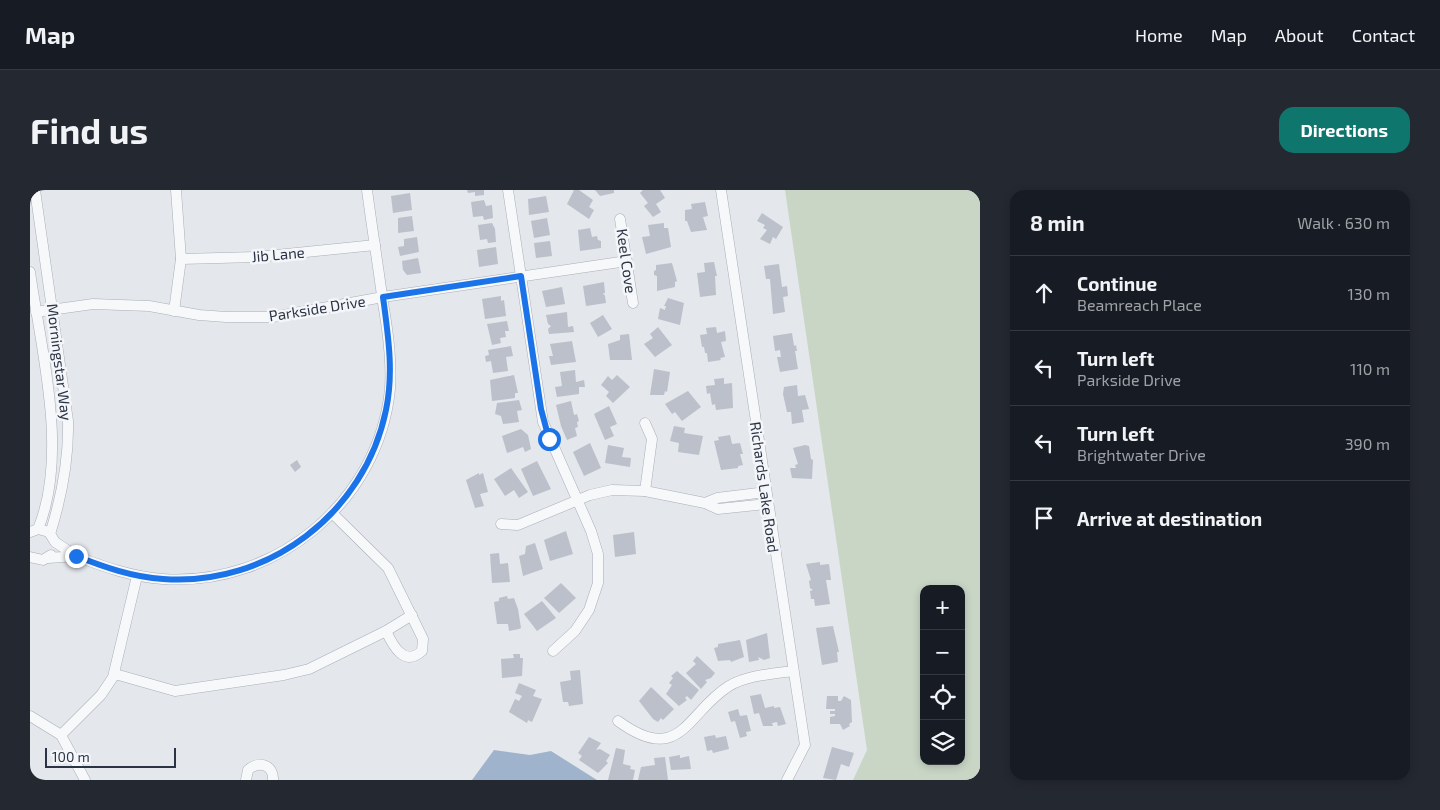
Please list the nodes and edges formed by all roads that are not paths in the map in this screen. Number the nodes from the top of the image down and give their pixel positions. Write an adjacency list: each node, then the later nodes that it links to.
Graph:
1 (35, 190): 14 (street, Morningstar Way)
2 (176, 190): 8 (street)
3 (367, 190): 7 (street)
4 (508, 190): 11 (street)
5 (721, 190): 19 (street, Richards Lake Road)
6 (620, 218): 9 (street, Keel Cove)
7 (375, 244): 8 (street, Jib Lane); 12 (street)
8 (181, 260): 15 (street)
9 (627, 261): 11 (street, Parkside Drive); 13 (street, Keel Cove)
10 (30, 272): 16 (street, Morningstar Way)
11 (521, 276): 12 (street, Parkside Drive); 20 (street)
12 (383, 297): 15 (street, Parkside Drive); 23 (street)
13 (633, 303)
14 (53, 310): 15 (street, Parkside Drive); 16 (street, Parkside Drive); 26 (street, Morningstar Way)
15 (174, 311)
16 (36, 312): 25 (street, Morningstar Way)
17 (645, 423): 18 (street)
18 (644, 491): 20 (street); 21 (street)
19 (766, 492): 21 (street); 22 (street, Richards Lake Road)
20 (577, 500): 24 (street); 33 (street)
21 (705, 503): 22 (street)
22 (768, 504): 34 (street, Richards Lake Road)
23 (332, 514): 30 (street); 31 (street)
24 (501, 524)
25 (34, 531): 26 (street)
26 (52, 538): 27 (street); 28 (street, Morningstar Way)
27 (76, 556): 28 (street); 30 (street)
28 (39, 558): 29 (street)
29 (30, 568)
30 (137, 576): 35 (street)
31 (412, 615): 32 (street); 32 (street)
32 (386, 631): 35 (street)
33 (553, 651)
34 (793, 671): 37 (street); 42 (street, Richards Lake Road)
35 (115, 674): 38 (street)
36 (30, 716): 38 (street)
37 (618, 721)
38 (61, 735): 39 (street)
39 (85, 780)
40 (246, 780): 41 (street)
41 (273, 780)
42 (787, 780)

